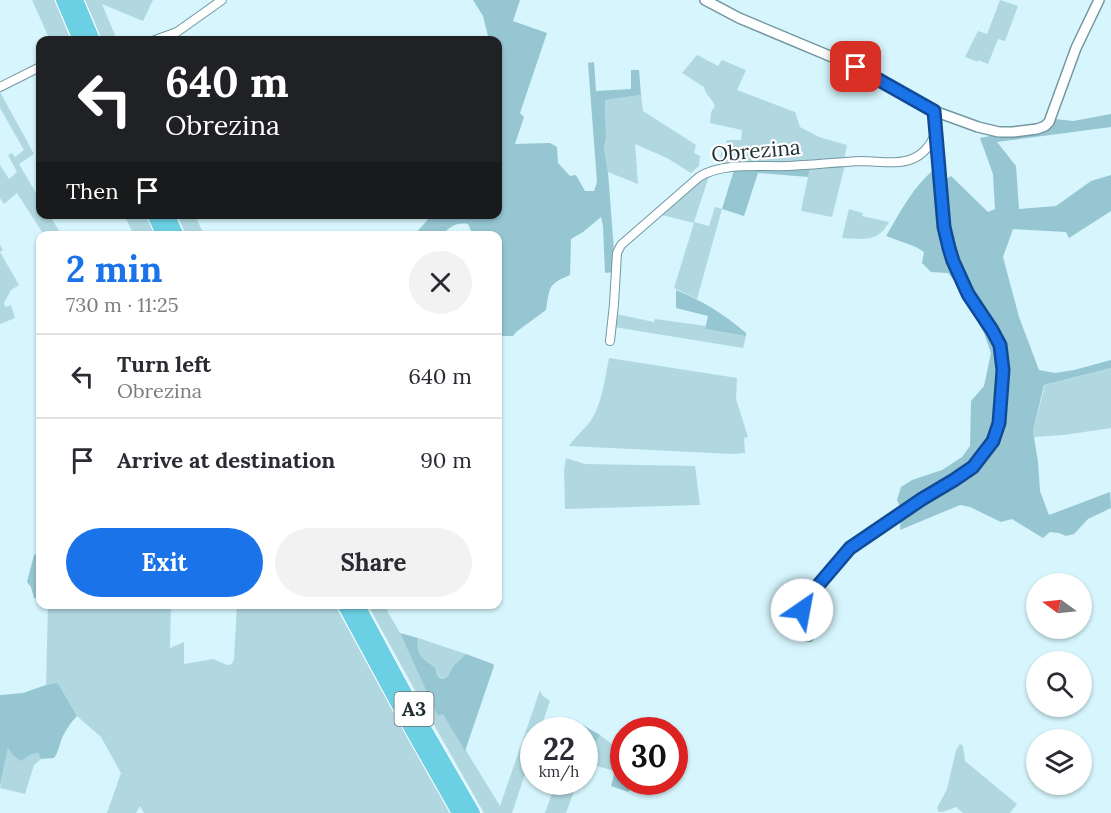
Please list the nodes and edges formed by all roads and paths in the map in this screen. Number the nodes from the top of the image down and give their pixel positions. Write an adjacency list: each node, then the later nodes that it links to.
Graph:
1 (63, 0): 6 (highway)
2 (76, 0): 7 (highway)
3 (222, 0): 8 (street)
4 (705, 0): 11 (street)
5 (1099, 0): 11 (street)
6 (78, 36)
7 (91, 36)
8 (166, 36)
9 (36, 69): 10 (street)
10 (0, 87)
11 (934, 111): 12 (street)
12 (935, 136): 13 (street, Obrezina); 16 (street)
13 (610, 341)
14 (347, 609): 17 (highway, A3)
15 (360, 609): 18 (highway, A3)
16 (809, 637)
17 (459, 813)
18 (473, 813)

